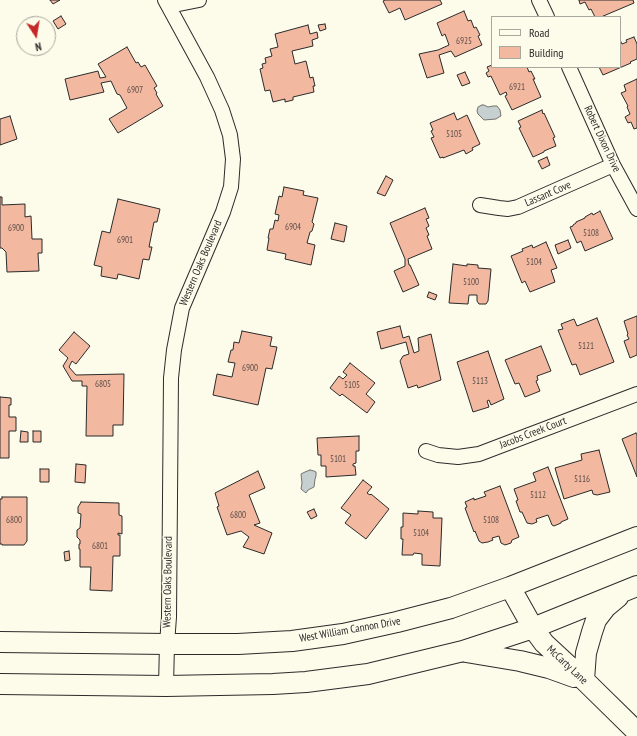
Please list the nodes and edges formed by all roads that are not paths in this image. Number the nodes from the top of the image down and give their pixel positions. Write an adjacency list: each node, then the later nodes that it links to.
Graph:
1 (199, 0): 3 (street)
2 (539, 0): 4 (street)
3 (167, 3): 16 (street, Western Oaks Boulevard)
4 (547, 16)
5 (569, 68): 6 (street, Robert Dixon Drive)
6 (613, 165): 7 (street, Lassant Cove); 8 (street, Robert Dixon Drive)
7 (480, 205)
8 (637, 209)
9 (637, 394): 10 (street, Jacobs Creek Court)
10 (426, 450)
11 (637, 537): 12 (main road, West William Cannon Drive)
12 (510, 587): 14 (main road, McCarty Lane); 16 (main road, West William Cannon Drive)
13 (632, 588): 14 (main road); 18 (main road)
14 (533, 628): 17 (main road); 18 (main road, McCarty Lane)
15 (0, 642): 16 (main road, West William Cannon Drive)
16 (167, 644): 20 (street, Western Oaks Boulevard)
17 (463, 651): 18 (main road); 20 (main road)
18 (584, 680): 21 (main road, McCarty Lane)
19 (0, 684): 20 (main road)
20 (166, 686)
21 (637, 732)

